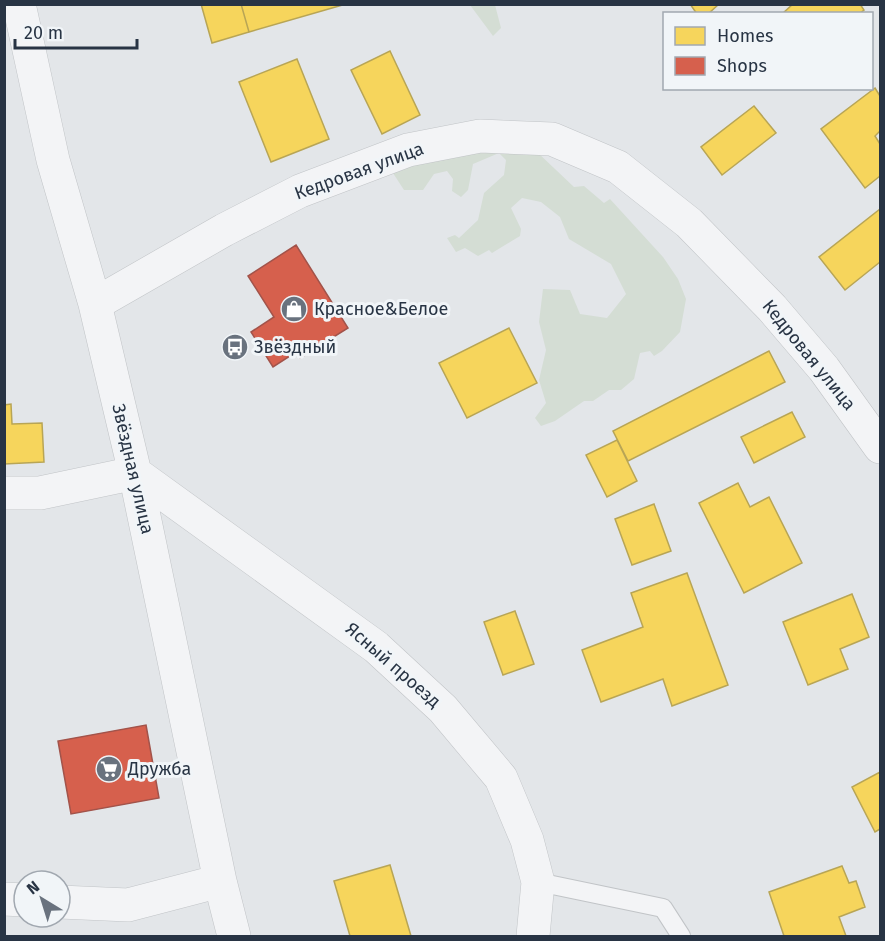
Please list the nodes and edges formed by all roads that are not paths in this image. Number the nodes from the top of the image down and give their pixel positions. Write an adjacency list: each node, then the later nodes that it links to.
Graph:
1 (19, 4): 2 (street, Звёздная улица)
2 (95, 304): 3 (street, Кедровая улица); 4 (street, Звёздная улица)
3 (880, 447)
4 (135, 473): 5 (street); 6 (street, Звёздная улица); 7 (street, Ясный проезд)
5 (4, 493)
6 (220, 880): 8 (street); 9 (street, Звёздная улица)
7 (538, 882): 10 (street, Ясный проезд); 11 (lane)
8 (72, 902)
9 (234, 936)
10 (533, 936)
11 (681, 936)

